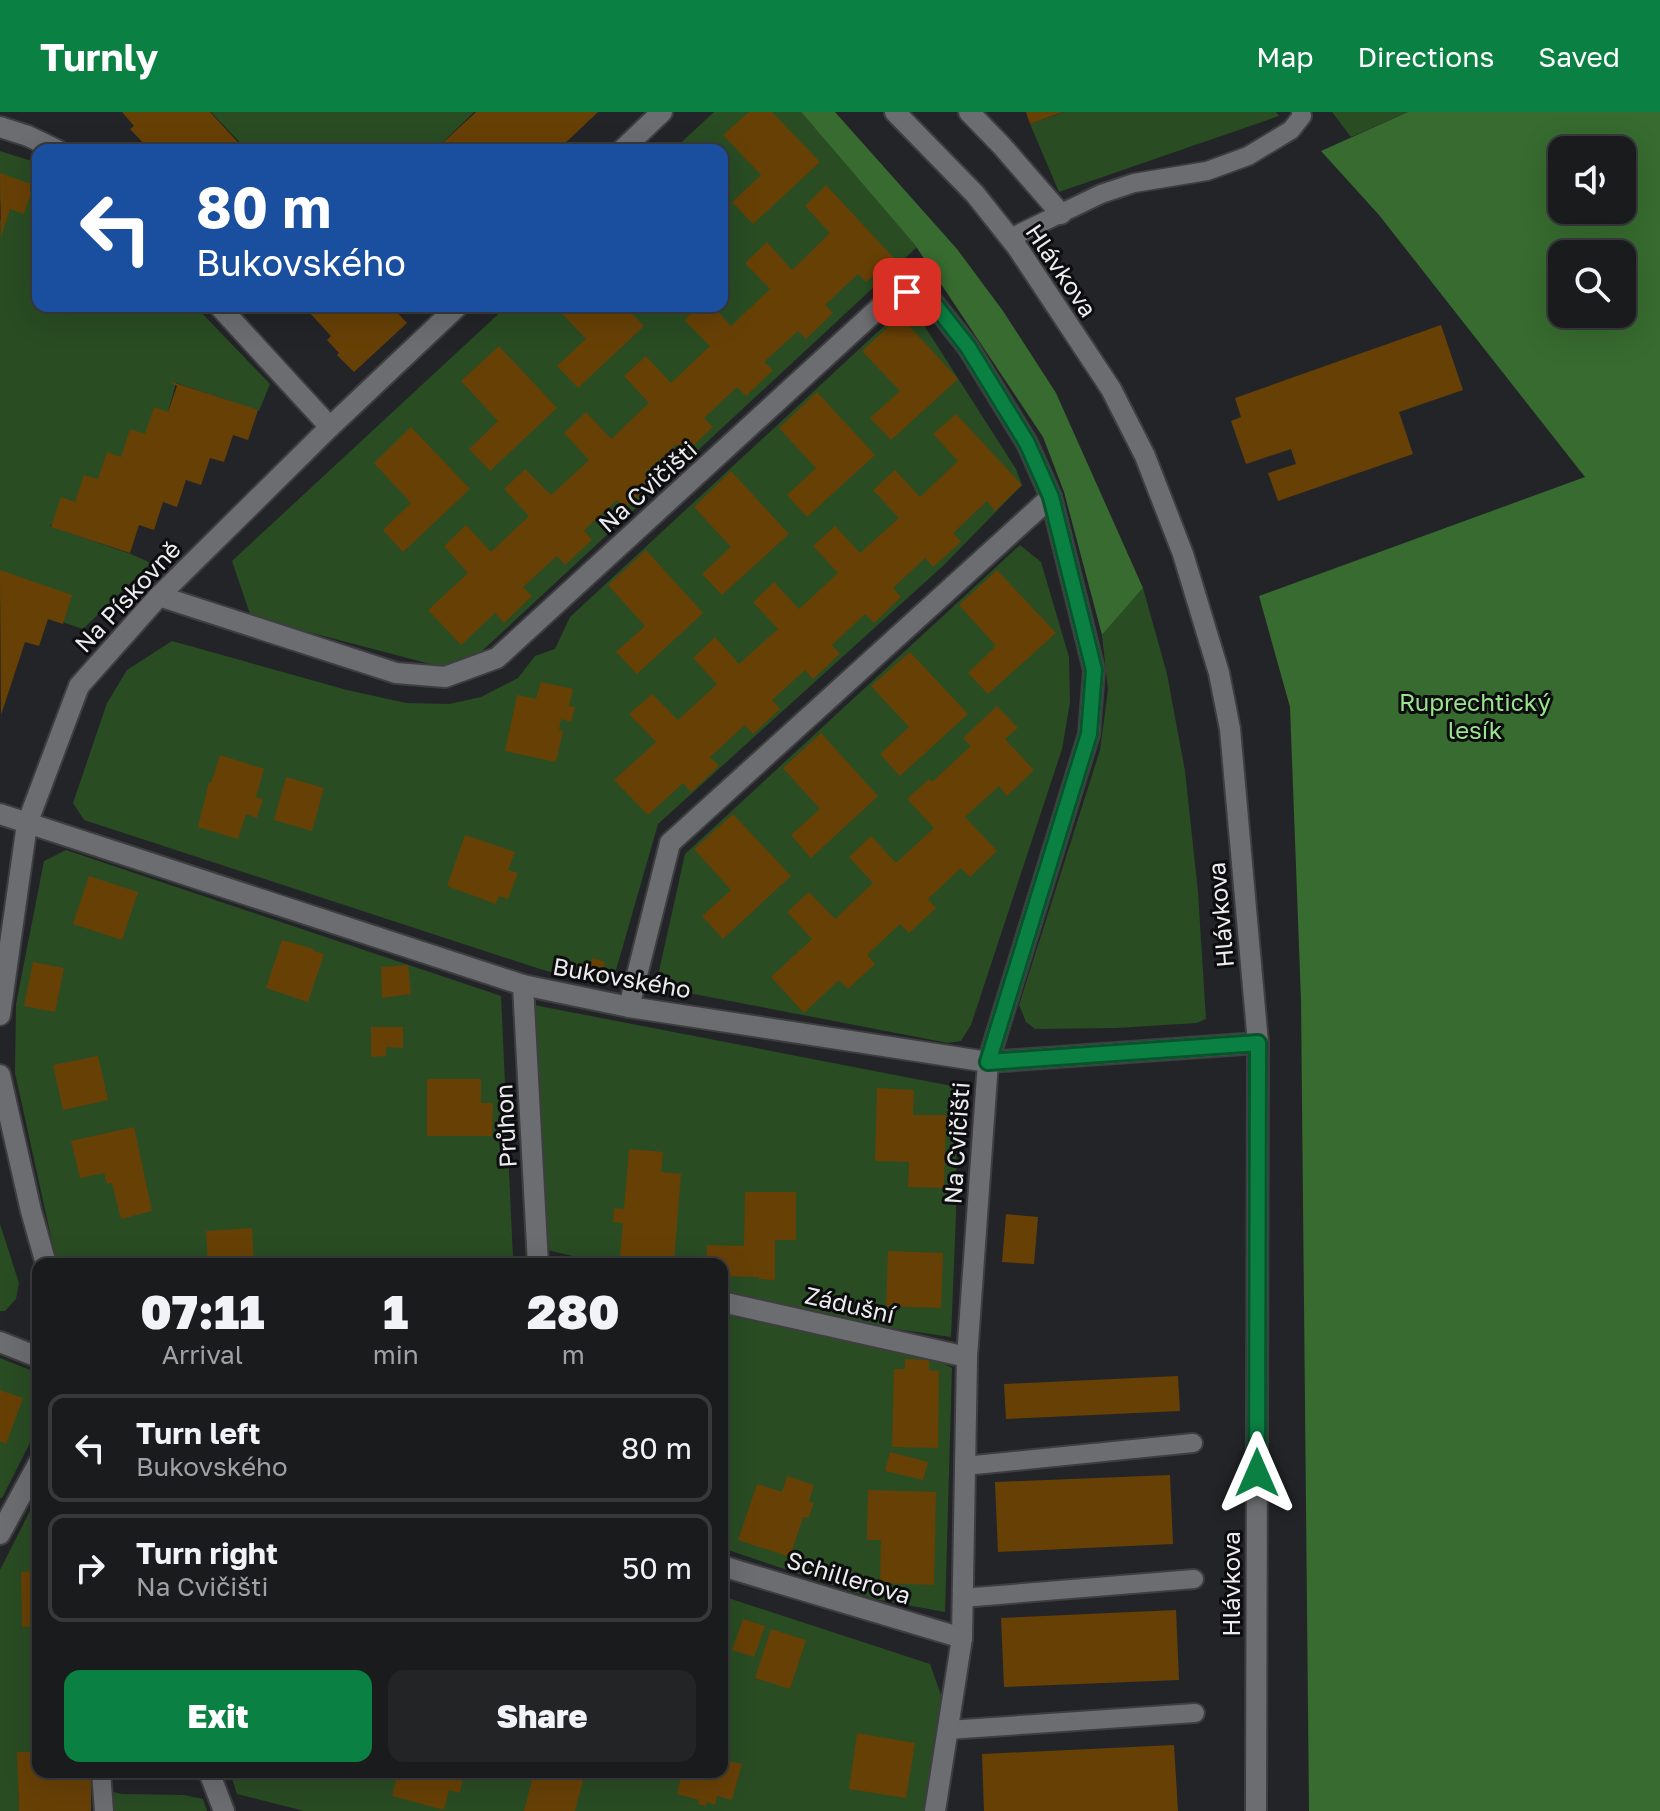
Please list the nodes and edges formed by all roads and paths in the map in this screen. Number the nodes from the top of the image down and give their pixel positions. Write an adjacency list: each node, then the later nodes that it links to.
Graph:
1 (662, 112): 7 (street)
2 (895, 112): 9 (street, Hlávkova)
3 (969, 112): 8 (street)
4 (1301, 112): 8 (lane)
5 (0, 127): 6 (street)
6 (45, 144)
7 (628, 144)
8 (1061, 214): 9 (lane)
9 (1010, 238): 20 (street, Hlávkova)
10 (225, 312): 12 (street)
11 (452, 312): 12 (street, Na Pískovně)
12 (330, 427): 14 (street, Na Pískovně)
13 (1051, 497): 14 (street, Na Cvičišti); 18 (street); 21 (street, Na Cvičišti)
14 (159, 596): 16 (street, Na Pískovně)
15 (0, 814): 16 (street, Bukovského)
16 (27, 824): 17 (street, Bukovského); 19 (street, Na Pískovně)
17 (523, 985): 18 (street, Bukovského); 24 (street, Průhon)
18 (629, 1007): 21 (street, Bukovského)
19 (0, 1015)
20 (1258, 1043): 21 (street, Bukovského); 44 (street, Hlávkova)
21 (988, 1062): 28 (street, Na Cvičišti)
22 (0, 1075): 23 (street)
23 (44, 1258)
24 (544, 1258)
25 (728, 1303): 28 (street, Zádušní)
26 (0, 1342): 27 (street)
27 (32, 1355)
28 (967, 1357): 30 (street, Na Cvičišti)
29 (1193, 1443): 30 (lane)
30 (965, 1466): 35 (street, Na Cvičišti)
31 (32, 1474): 32 (street)
32 (3, 1522)
33 (728, 1568): 36 (street, Schillerova)
34 (1194, 1579): 35 (lane)
35 (962, 1598): 36 (street, Na Cvičišti)
36 (962, 1638): 38 (street, Na Cvičišti)
37 (1195, 1713): 38 (lane)
38 (948, 1730): 43 (street, Na Cvičišti)
39 (101, 1778): 41 (lane)
40 (211, 1778): 42 (street)
41 (104, 1811)
42 (225, 1811)
43 (935, 1811)
44 (1256, 1811)

